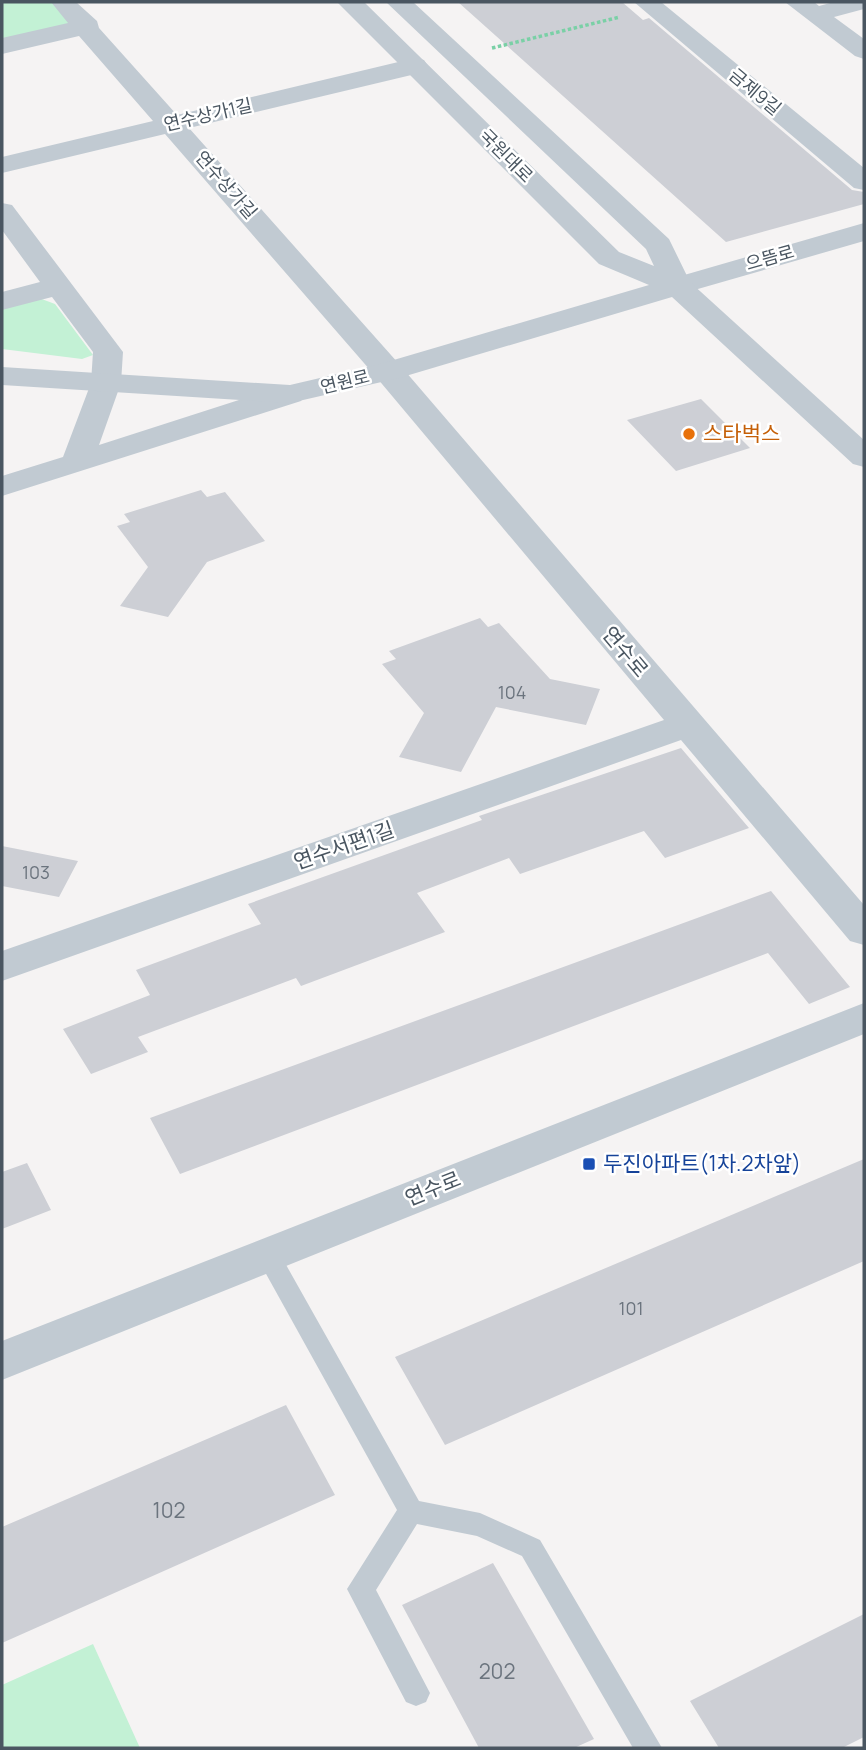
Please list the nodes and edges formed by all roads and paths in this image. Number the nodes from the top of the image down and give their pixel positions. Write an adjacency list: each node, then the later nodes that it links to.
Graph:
1 (63, 2): 7 (street, 연수상가길)
2 (350, 2): 11 (street, 국원대로)
3 (399, 2): 10 (street, 국원대로)
4 (864, 2): 6 (street)
5 (650, 5): 10 (path); 14 (street, 금제9길)
6 (807, 8): 9 (street)
7 (88, 26): 8 (street); 12 (street, 연수상가길)
8 (2, 46)
9 (864, 51)
10 (458, 56): 18 (street, 국원대로)
11 (415, 66): 12 (street, 연수상가1길); 18 (street, 국원대로)
12 (173, 124): 13 (street, 연수상가1길); 20 (street, 연수상가길)
13 (2, 165)
14 (864, 182)
15 (2, 211): 17 (street)
16 (864, 232): 18 (street, 으뜸로)
17 (59, 286): 19 (street); 22 (street)
18 (677, 286): 20 (street, 연원로); 24 (street, 국원대로)
19 (2, 301)
20 (388, 371): 23 (street, 연원로); 27 (street, 연수로)
21 (2, 376): 22 (street, 연원로)
22 (106, 383): 23 (street, 연원로); 25 (street)
23 (290, 394): 25 (street)
24 (864, 457)
25 (78, 463): 26 (street)
26 (2, 486)
27 (687, 725): 28 (street, 연수로); 29 (street, 연수서편1길)
28 (864, 931)
29 (2, 966)
30 (863, 1021): 31 (street, 연수로)
31 (267, 1254): 32 (street, 연수로); 33 (lane)
32 (2, 1361)
33 (411, 1511): 34 (lane); 35 (lane)
34 (416, 1693)
35 (648, 1748)

